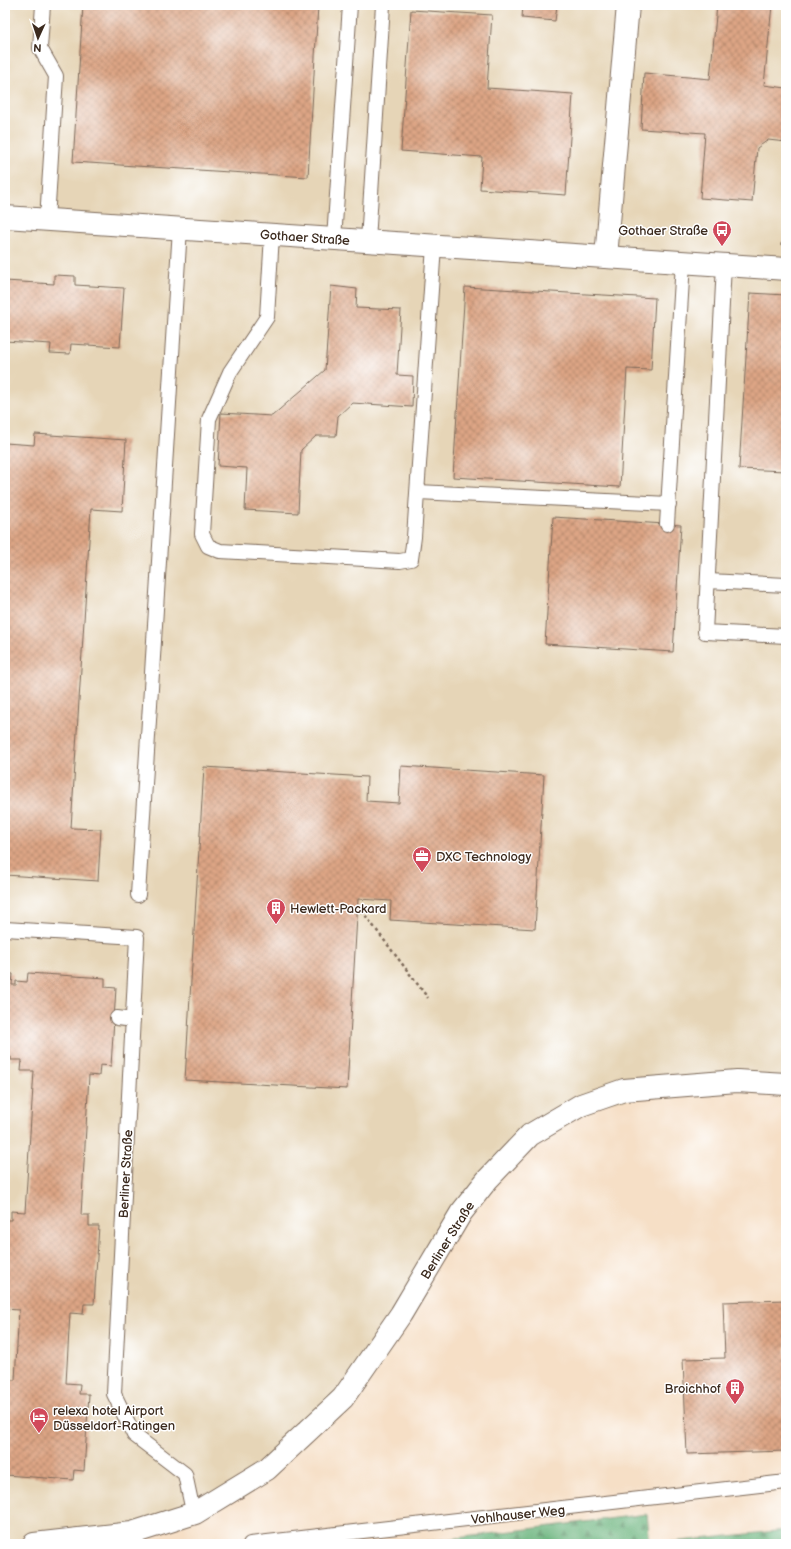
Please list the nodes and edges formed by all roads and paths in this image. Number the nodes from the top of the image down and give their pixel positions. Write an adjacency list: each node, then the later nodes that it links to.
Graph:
1 (43, 5): 6 (lane)
2 (350, 5): 9 (lane)
3 (383, 5): 10 (lane)
4 (628, 5): 12 (street)
5 (5, 217): 6 (street, Gothaer Straße)
6 (47, 220): 7 (street, Gothaer Straße)
7 (180, 228): 8 (street, Gothaer Straße); 22 (lane)
8 (272, 235): 9 (street, Gothaer Straße); 16 (lane)
9 (334, 239): 10 (street, Gothaer Straße)
10 (368, 241): 11 (street, Gothaer Straße)
11 (434, 246): 12 (street, Gothaer Straße); 16 (lane)
12 (606, 257): 13 (street, Gothaer Straße)
13 (684, 262): 14 (street, Gothaer Straße); 17 (lane)
14 (724, 265): 15 (street, Gothaer Straße); 19 (lane)
15 (786, 269)
16 (418, 492): 17 (lane)
17 (669, 504): 18 (lane)
18 (667, 524)
19 (708, 581): 20 (lane); 21 (lane)
20 (786, 585)
21 (786, 636)
22 (138, 895)
23 (362, 911): 25 (path)
24 (5, 929): 27 (lane, Berliner Straße)
25 (428, 998)
26 (116, 1018): 27 (lane)
27 (133, 1020): 30 (lane, Berliner Straße)
28 (786, 1084): 30 (street, Berliner Straße)
29 (786, 1482): 32 (lane, Vohlhauser Weg)
30 (195, 1513): 31 (street, Berliner Straße)
31 (34, 1544)
32 (250, 1544)

